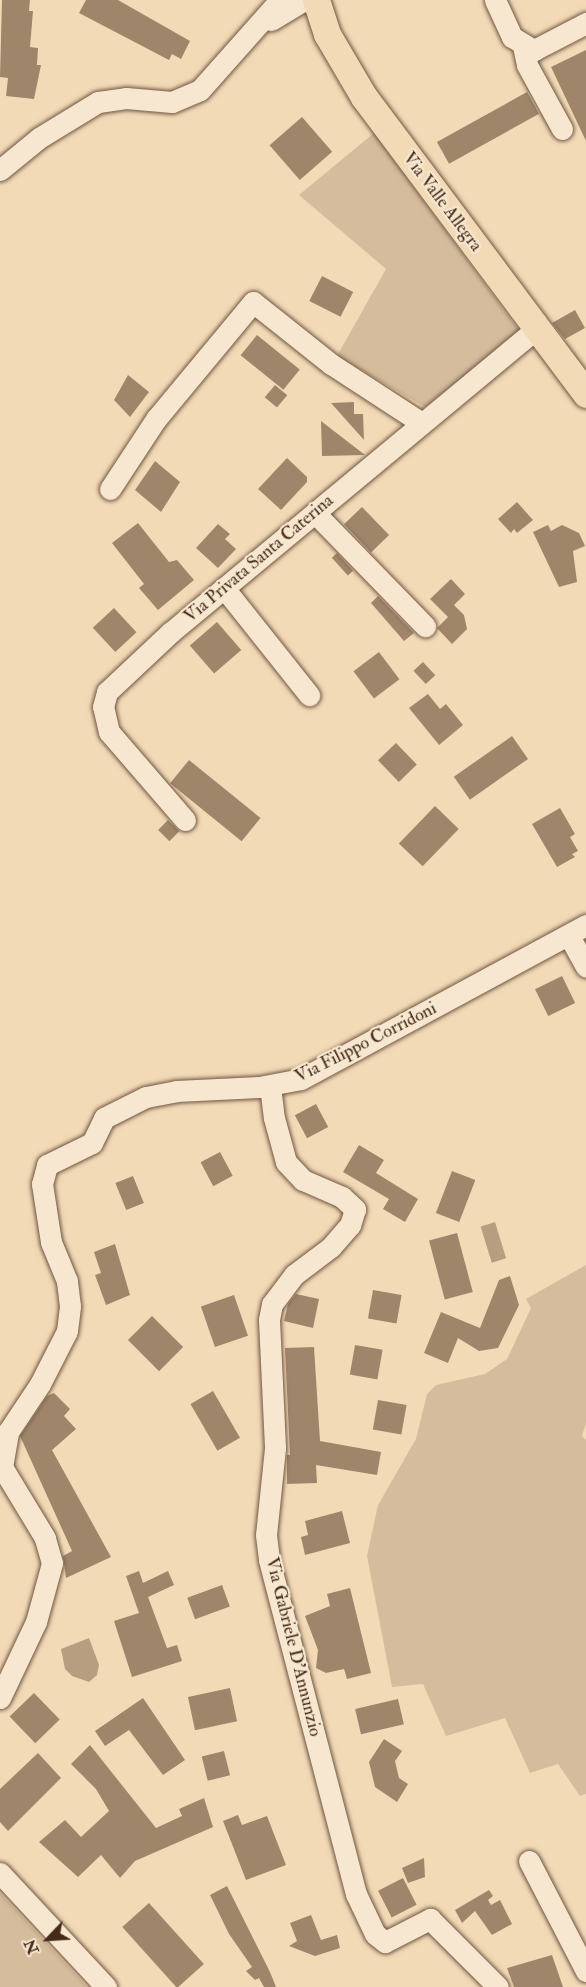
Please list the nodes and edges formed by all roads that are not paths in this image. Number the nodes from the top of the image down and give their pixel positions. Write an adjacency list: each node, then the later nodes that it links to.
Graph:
1 (279, 0): 6 (street)
2 (304, 0): 6 (street)
3 (316, 0): 10 (main road, Via Valle Allegra)
4 (495, 0): 7 (street)
5 (586, 23): 7 (street)
6 (254, 33): 9 (street)
7 (523, 46): 8 (street)
8 (562, 129)
9 (0, 170)
10 (537, 328): 11 (main road, Via Valle Allegra); 12 (street, Via Privata Santa Caterina)
11 (586, 394)
12 (422, 423): 13 (street); 14 (street, Via Privata Santa Caterina)
13 (110, 489)
14 (315, 513): 15 (street, Via Privata Santa Caterina); 16 (street)
15 (224, 588): 17 (street); 18 (street, Via Privata Santa Caterina)
16 (425, 626)
17 (309, 695)
18 (185, 820)
19 (577, 930): 20 (street); 21 (street, Via Filippo Corridoni)
20 (586, 967)
21 (270, 1086): 22 (street, Via Filippo Corridoni); 27 (street, Via Gabriele D'Annunzio)
22 (0, 1698)
23 (529, 1861): 25 (street)
24 (0, 1873): 26 (street)
25 (586, 1971)
26 (106, 1987)
27 (498, 1987)

